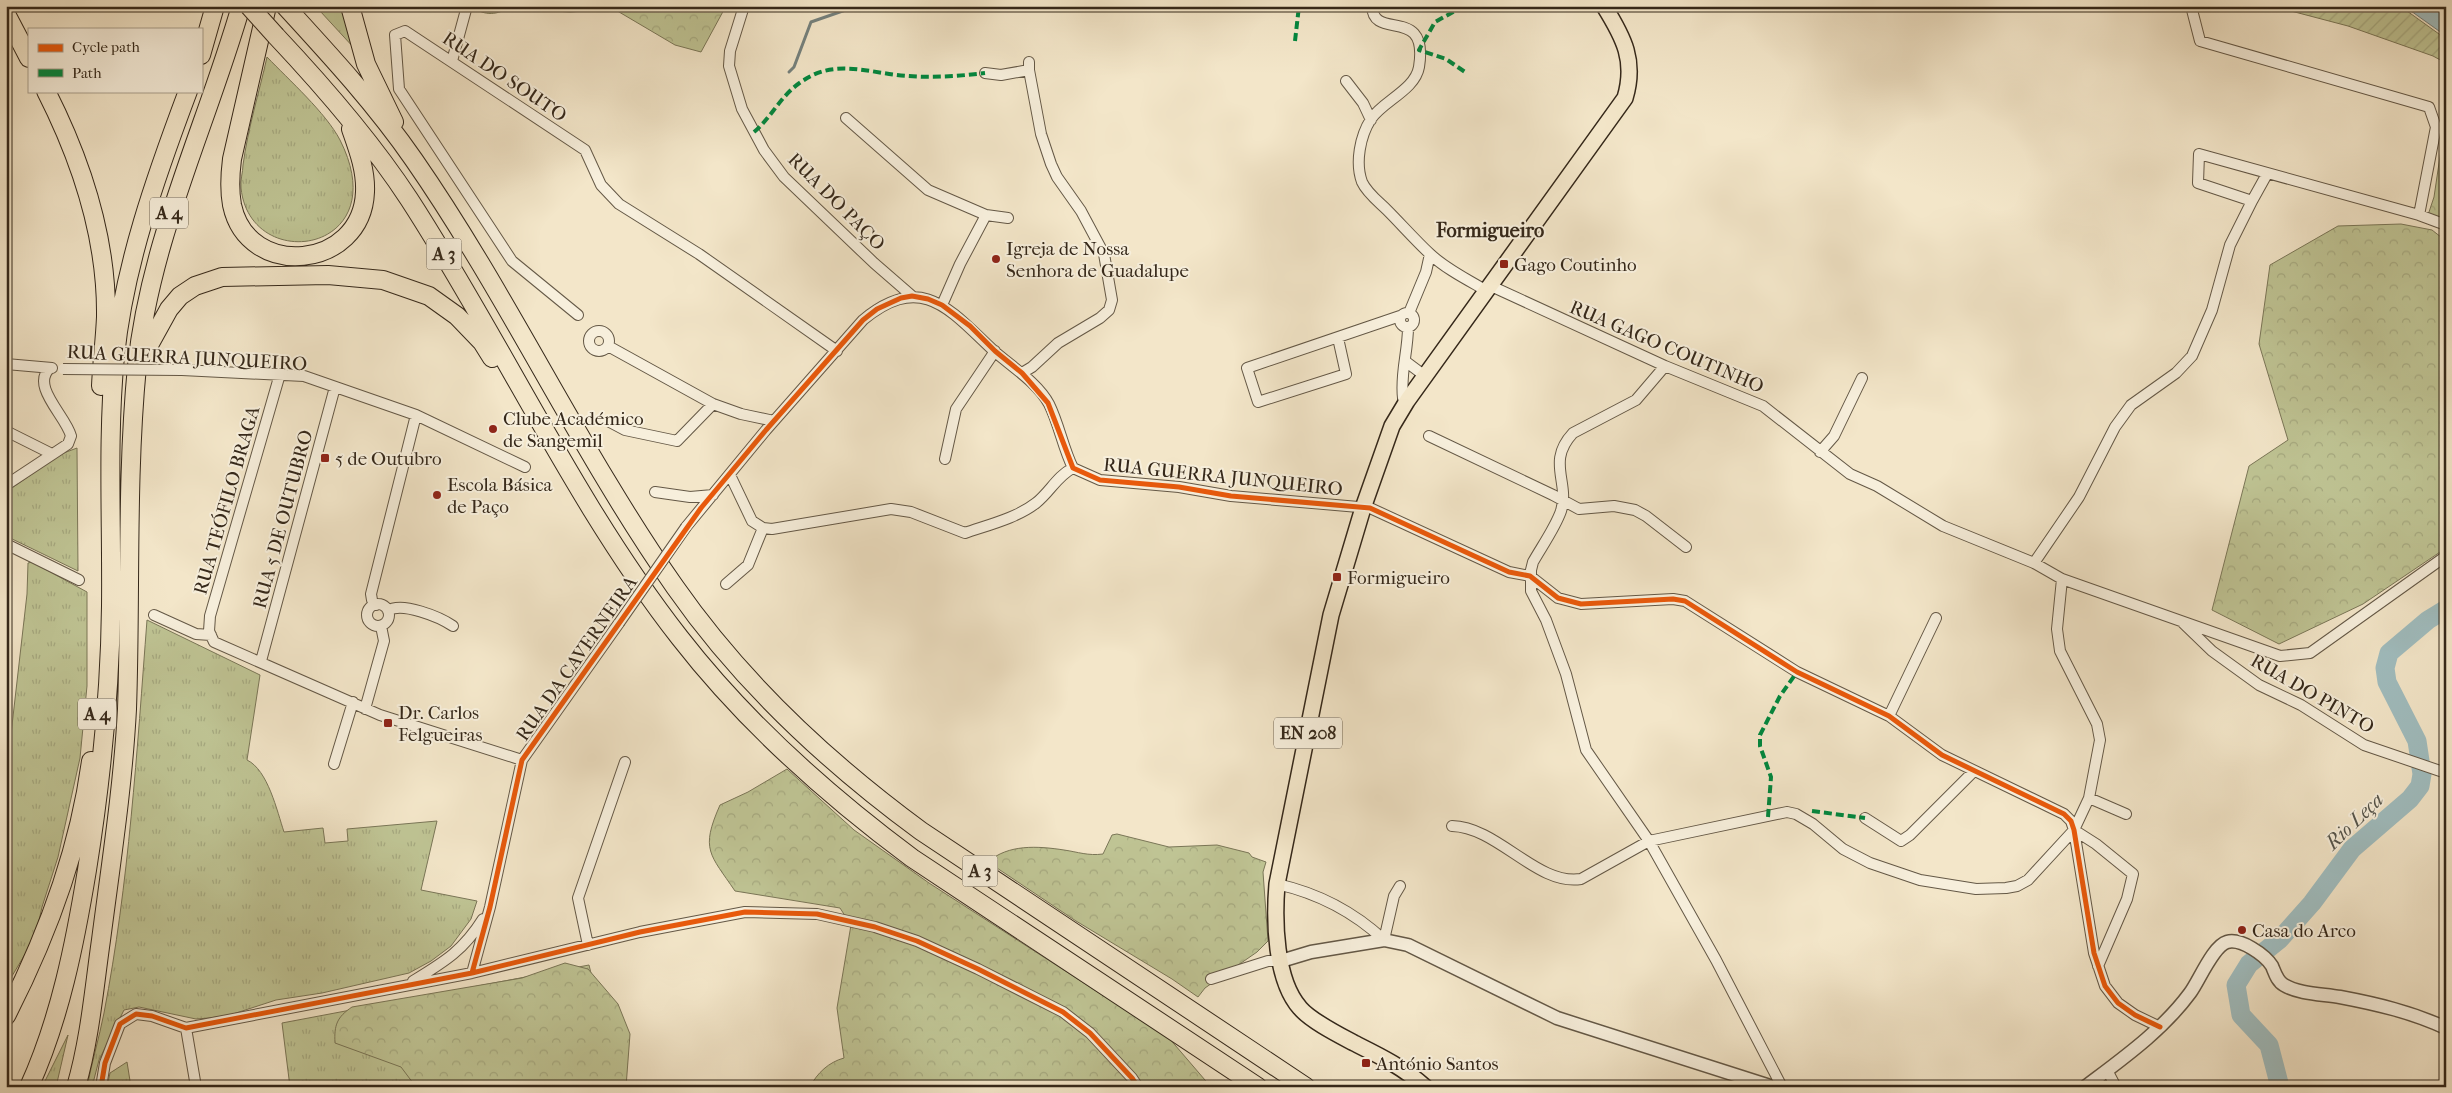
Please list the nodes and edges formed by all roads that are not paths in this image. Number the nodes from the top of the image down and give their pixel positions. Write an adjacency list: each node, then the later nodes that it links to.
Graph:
1 (215, 6): 13 (highway)
2 (242, 6): 55 (highway, A 4)
3 (249, 6): 21 (highway, A 3, bridge)
4 (268, 6): 21 (highway)
5 (285, 6): 23 (highway, A 3)
6 (350, 6): 23 (highway)
7 (467, 6): 15 (street)
8 (744, 6): 32 (street, RUA DO PAÇO)
9 (1372, 6): 22 (street, RUA GAGO COUTINHO)
10 (1604, 6): 31 (main road, EN 208)
11 (2192, 6): 26 (street)
12 (6, 14): 14 (highway)
13 (202, 52)
14 (28, 56)
15 (452, 61): 34 (street, RUA DO SOUTO); 38 (street, RUA DO SOUTO)
16 (985, 73): 44 (street)
17 (1346, 81): 22 (street)
18 (46, 92): 111 (highway, A 4)
19 (188, 92): 116 (highway, A 4)
20 (846, 118): 27 (street)
21 (348, 119): 49 (highway, A 3)
22 (1371, 120): 30 (street, RUA GAGO COUTINHO)
23 (413, 158): 122 (highway, A 3)
24 (2267, 174): 25 (street); 25 (street); 26 (street)
25 (2252, 201): 73 (street)
26 (2419, 215): 29 (street)
27 (986, 216): 28 (street); 33 (street)
28 (1008, 218)
29 (2446, 225)
30 (1430, 254): 31 (street, RUA GAGO COUTINHO); 35 (street)
31 (1489, 288): 42 (street, RUA GAGO COUTINHO); 47 (main road, EN 208)
32 (912, 296): 33 (street); 38 (street)
33 (942, 305): 39 (street)
34 (578, 315)
35 (1405, 315): 36 (street); 40 (street)
36 (1338, 338): 36 (street)
37 (608, 346): 51 (street)
38 (837, 351): 54 (street)
39 (995, 351): 44 (street); 60 (street)
40 (1405, 361): 47 (street); 50 (street)
41 (6, 364): 43 (street)
42 (1665, 366): 58 (street, RUA GAGO COUTINHO); 67 (street)
43 (50, 368): 45 (street, RUA GUERRA JUNQUEIRO, bridge); 59 (street, RUA GUERRA JUNQUEIRO)
44 (1022, 373): 62 (street)
45 (280, 374): 48 (street, RUA GUERRA JUNQUEIRO); 85 (street, RUA TEÓFILO BRAGA)
46 (1862, 378): 58 (street)
47 (1420, 381): 50 (main road, EN 208)
48 (335, 387): 52 (street, RUA GUERRA JUNQUEIRO); 86 (street, RUA 5 DE OUTUBRO)
49 (527, 397): 55 (highway); 121 (highway, A 3)
50 (1407, 401): 68 (main road, EN 208)
51 (713, 404): 53 (street); 54 (street)
52 (416, 415): 61 (street, RUA GUERRA JUNQUEIRO); 78 (street)
53 (608, 421)
54 (774, 421): 63 (street)
55 (132, 429): 117 (highway, A 4)
56 (6, 431): 59 (street)
57 (1429, 436): 67 (street)
58 (1820, 452): 73 (street, RUA GAGO COUTINHO)
59 (52, 454): 64 (street, RUA GUERRA JUNQUEIRO)
60 (945, 459)
61 (525, 467)
62 (1073, 468): 68 (street, RUA GUERRA JUNQUEIRO); 69 (street)
63 (730, 475): 66 (street); 69 (street)
64 (6, 485)
65 (655, 492): 66 (street)
66 (713, 494): 90 (street, RUA DA CAVERNEIRA, bridge)
67 (1562, 500): 71 (street); 74 (street)
68 (1363, 508): 74 (street, RUA GUERRA JUNQUEIRO); 101 (main road, EN 208)
69 (762, 528): 77 (street)
70 (6, 544): 76 (street)
71 (1686, 546)
72 (2446, 556): 82 (street, RUA GAGO COUTINHO)
73 (2034, 563): 75 (street, RUA GAGO COUTINHO)
74 (1530, 576): 89 (street); 100 (street)
75 (2062, 579): 82 (street, RUA GAGO COUTINHO); 95 (street)
76 (79, 580)
77 (726, 584)
78 (376, 604): 79 (street); 83 (street)
79 (388, 611): 83 (street); 84 (street)
80 (154, 615): 85 (street)
81 (1936, 618): 89 (street)
82 (2178, 618): 94 (street, RUA DO PINTO)
83 (381, 626): 88 (street)
84 (454, 626)
85 (211, 635): 86 (street)
86 (261, 661): 87 (street)
87 (353, 702): 88 (street); 92 (street)
88 (366, 709): 90 (street)
89 (1889, 716): 93 (street)
90 (522, 760): 103 (street, RUA DA CAVERNEIRA)
91 (625, 762): 105 (street)
92 (334, 764)
93 (1974, 771): 97 (street); 99 (street)
94 (2446, 773)
95 (2089, 798): 96 (street); 99 (street)
96 (2126, 814)
97 (1865, 818)
98 (1452, 826): 100 (street)
99 (2074, 830): 100 (street); 107 (street); 107 (street)
100 (1649, 841): 125 (street)
101 (1277, 884): 104 (street); 106 (main road, EN 208)
102 (1400, 886): 104 (street)
103 (490, 907): 108 (street, RUA DA CAVERNEIRA); 110 (street, RUA DA CAVERNEIRA)
104 (1384, 940): 106 (street); 124 (street)
105 (588, 945): 108 (street); 120 (street)
106 (1281, 961): 109 (street); 123 (main road, EN 208)
107 (2098, 966): 112 (street)
108 (472, 972): 110 (street)
109 (1211, 979)
110 (406, 986): 113 (street)
111 (6, 1016)
112 (2160, 1027): 114 (street); 115 (street)
113 (186, 1028): 118 (street); 119 (street)
114 (2446, 1028)
115 (2107, 1070): 126 (street); 127 (street)
116 (29, 1087)
117 (76, 1087)
118 (101, 1087)
119 (196, 1087)
120 (1138, 1087)
121 (1258, 1087)
122 (1306, 1087)
123 (1425, 1087)
124 (1773, 1087)
125 (1782, 1087)
126 (2085, 1087)
127 (2116, 1087)

